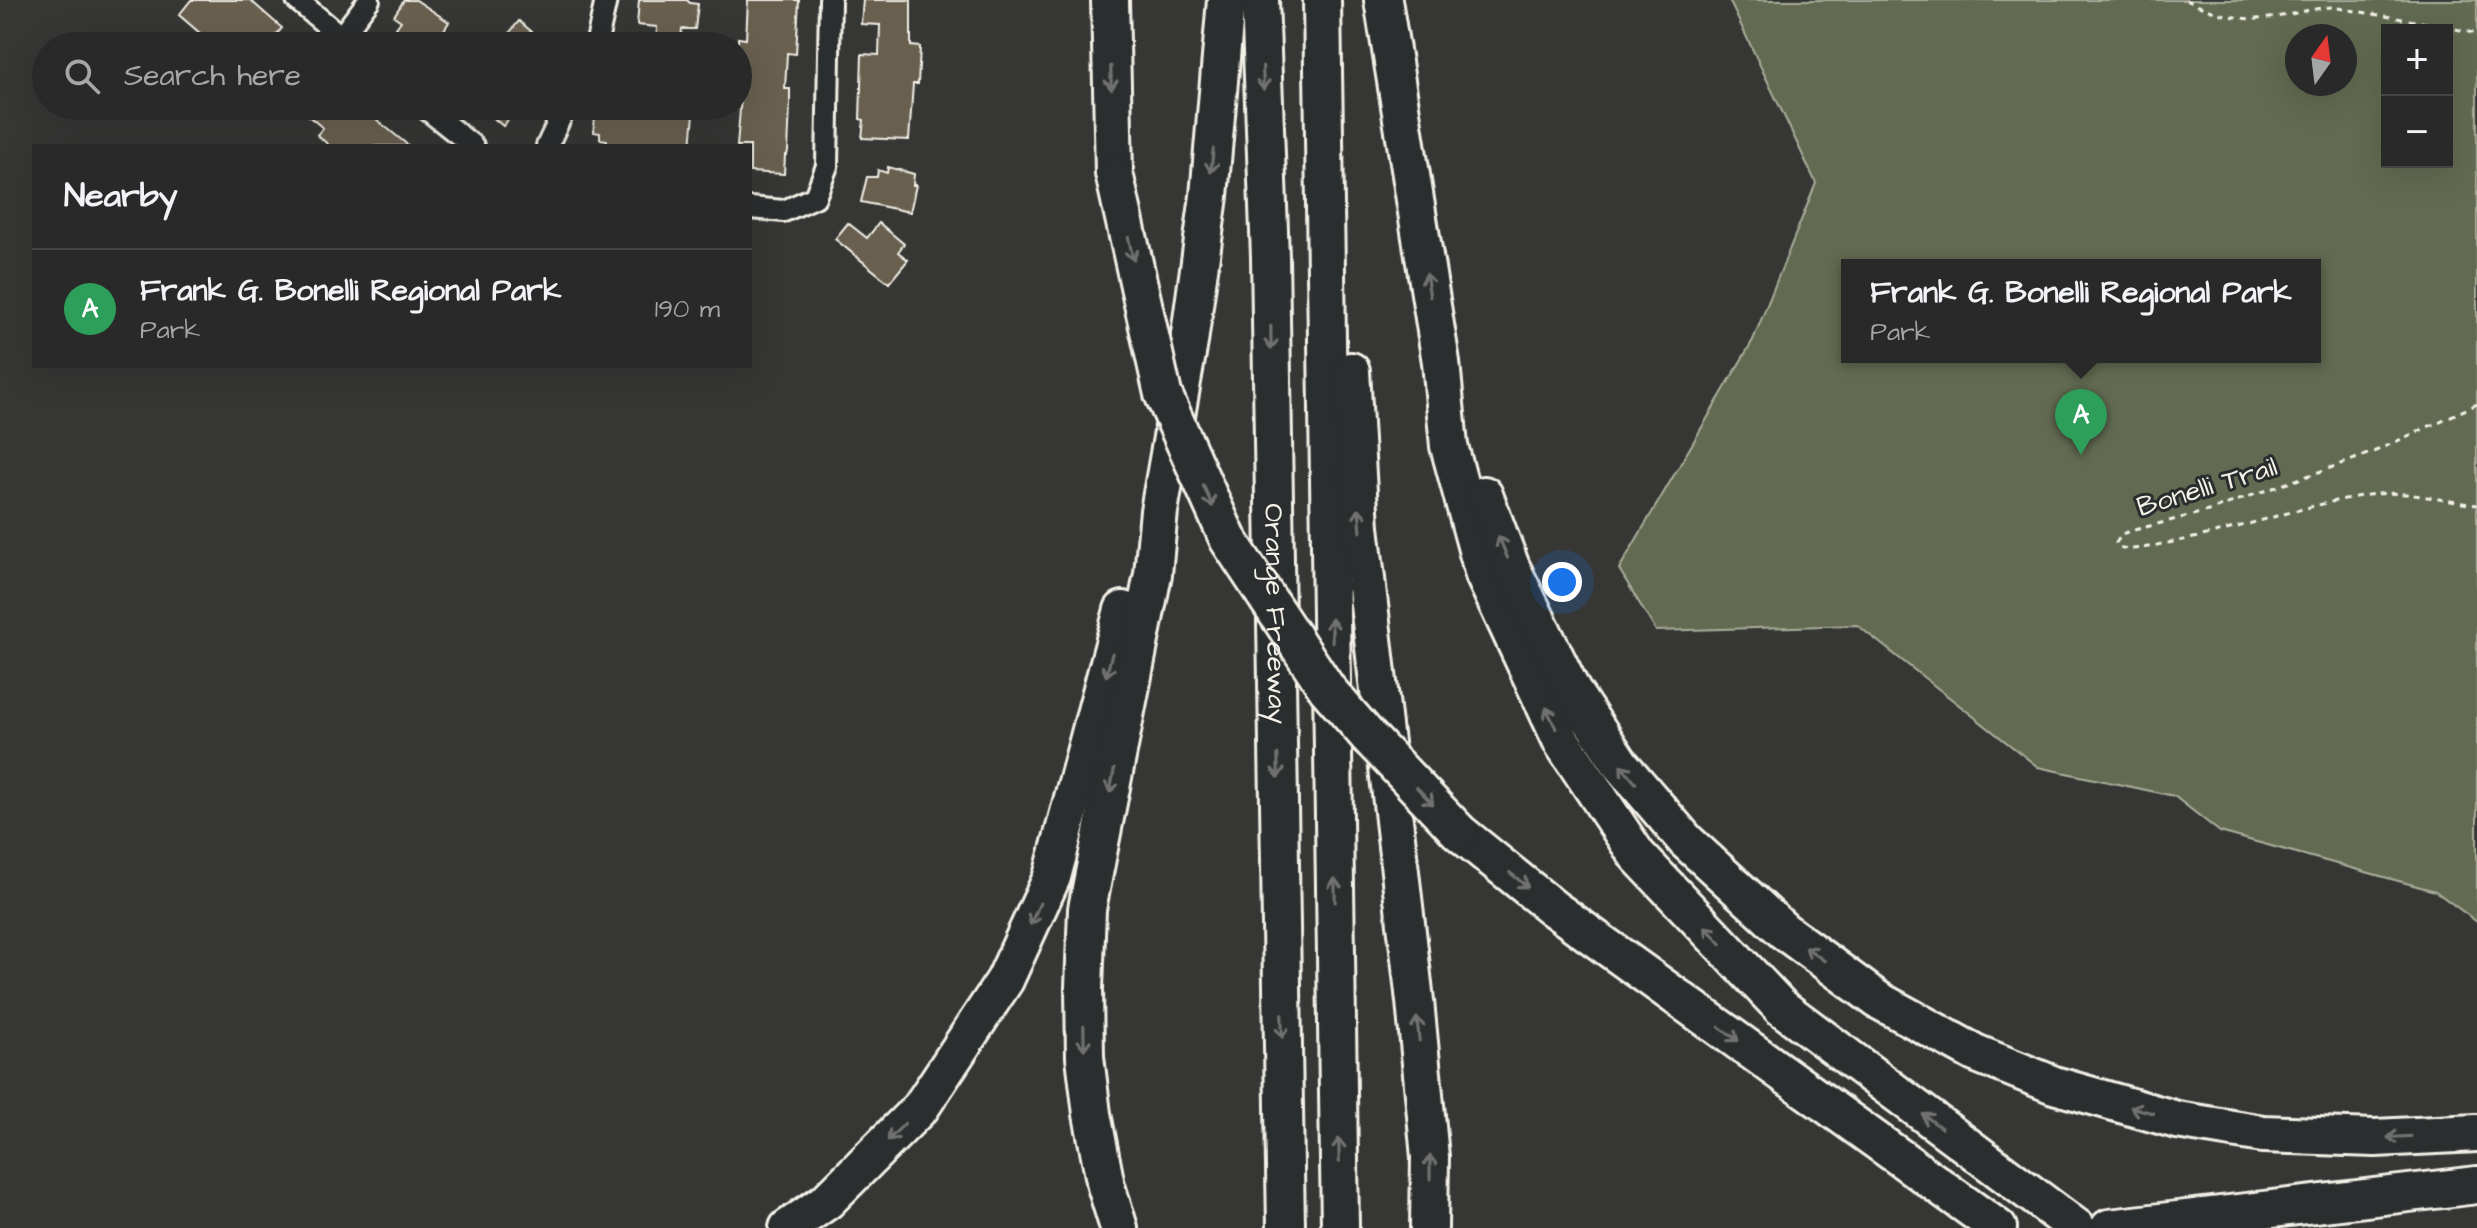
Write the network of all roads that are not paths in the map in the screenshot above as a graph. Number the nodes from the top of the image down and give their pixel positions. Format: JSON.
{"nodes":[{"id":1,"x":297,"y":0,"type":"edge"},
{"id":2,"x":369,"y":0,"type":"edge"},
{"id":3,"x":606,"y":0,"type":"edge"},
{"id":4,"x":830,"y":0,"type":"edge"},
{"id":5,"x":1110,"y":0,"type":"edge"},
{"id":6,"x":1226,"y":0,"type":"edge"},
{"id":7,"x":1260,"y":0,"type":"edge"},
{"id":8,"x":1322,"y":0,"type":"edge"},
{"id":9,"x":1383,"y":0,"type":"edge"},
{"id":10,"x":336,"y":32,"type":"edge"},
{"id":11,"x":352,"y":32,"type":"edge"},
{"id":12,"x":599,"y":32,"type":"edge"},
{"id":13,"x":1324,"y":107,"type":"junction"},
{"id":14,"x":440,"y":120,"type":"edge"},
{"id":15,"x":559,"y":120,"type":"edge"},
{"id":16,"x":470,"y":144,"type":"edge"},
{"id":17,"x":548,"y":144,"type":"edge"},
{"id":18,"x":752,"y":208,"type":"edge"},
{"id":19,"x":1441,"y":362,"type":"junction"},
{"id":20,"x":1159,"y":511,"type":"junction"},
{"id":21,"x":2477,"y":1133,"type":"edge"},
{"id":22,"x":2477,"y":1185,"type":"edge"},
{"id":23,"x":788,"y":1228,"type":"edge"},
{"id":24,"x":1119,"y":1228,"type":"edge"},
{"id":25,"x":1286,"y":1228,"type":"edge"},
{"id":26,"x":1340,"y":1228,"type":"edge"},
{"id":27,"x":1429,"y":1228,"type":"edge"},
{"id":28,"x":1998,"y":1228,"type":"edge"},
{"id":29,"x":2077,"y":1228,"type":"edge"},
{"id":30,"x":2109,"y":1228,"type":"edge"}],
"edges":[{"from":1,"to":10,"type":"street"},
{"from":2,"to":11,"type":"street"},
{"from":3,"to":12,"type":"street"},
{"from":4,"to":18,"type":"street"},
{"from":5,"to":28,"type":"highway","one_way":true,"bridge":true},
{"from":6,"to":20,"type":"highway","one_way":true},
{"from":7,"to":25,"type":"highway","name":"Orange Freeway","one_way":true},
{"from":8,"to":13,"type":"highway","name":"Orange Freeway"},
{"from":19,"to":9,"type":"highway","one_way":true},
{"from":26,"to":13,"type":"highway","name":"Orange Freeway","one_way":true},
{"from":27,"to":13,"type":"highway","one_way":true},
{"from":14,"to":16,"type":"street"},
{"from":15,"to":17,"type":"street"},
{"from":21,"to":19,"type":"highway","one_way":true},
{"from":29,"to":19,"type":"highway","one_way":true},
{"from":20,"to":23,"type":"highway","one_way":true},
{"from":20,"to":24,"type":"highway","one_way":true},
{"from":22,"to":30,"type":"highway"}]}
